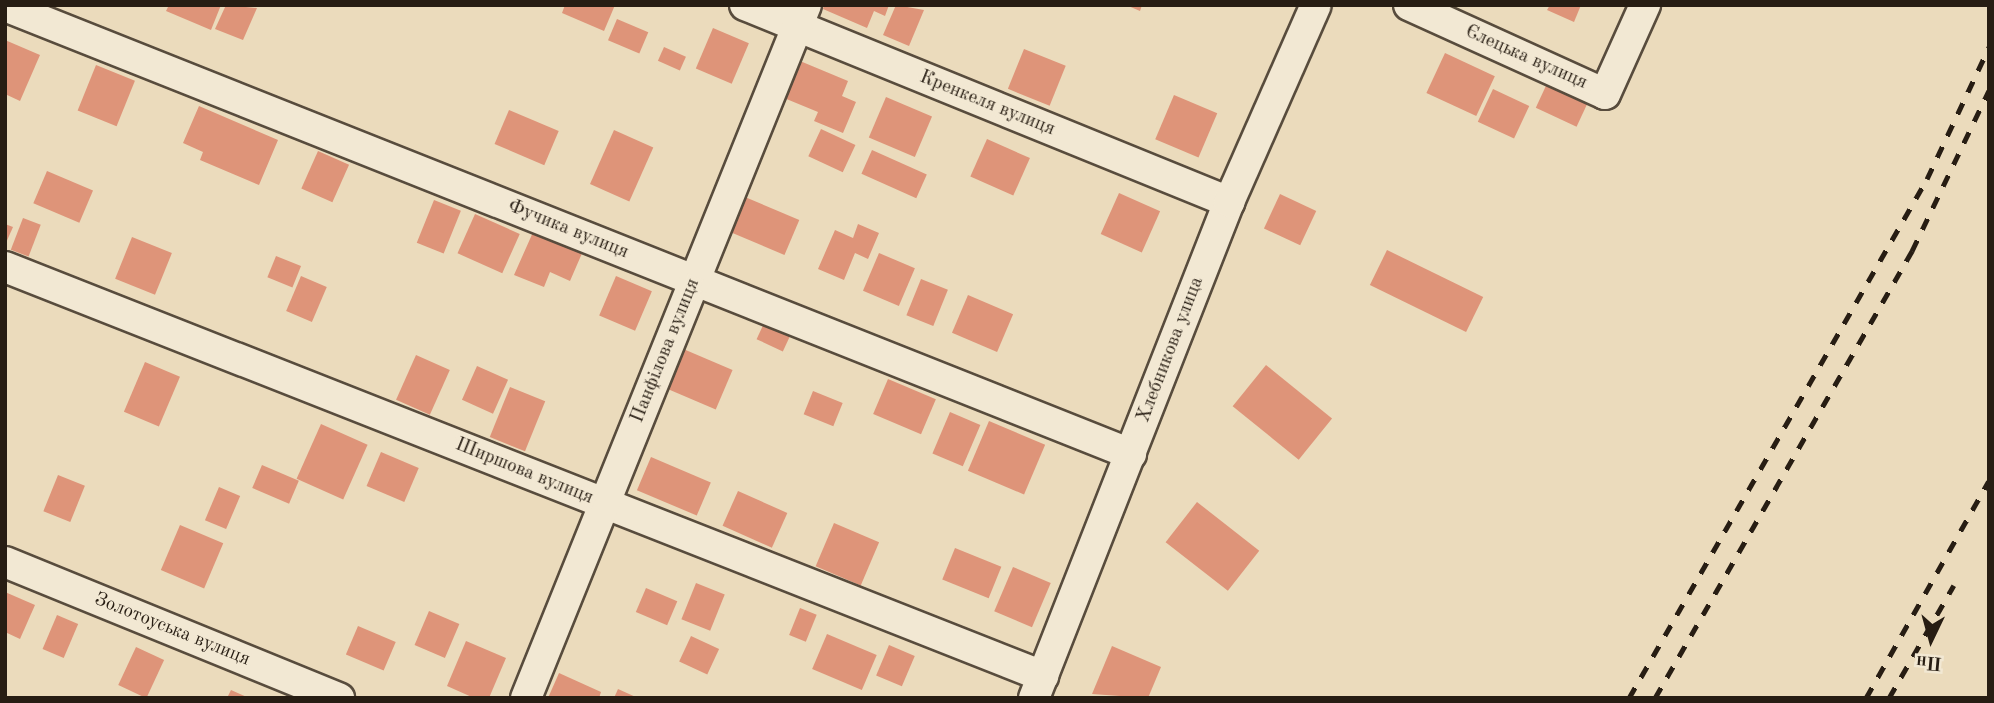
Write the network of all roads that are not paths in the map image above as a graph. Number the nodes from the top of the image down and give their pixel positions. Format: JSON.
{"nodes":[{"id":1,"x":745,"y":5,"type":"edge"},
{"id":2,"x":1316,"y":5,"type":"edge"},
{"id":3,"x":1409,"y":5,"type":"edge"},
{"id":4,"x":1645,"y":5,"type":"edge"},
{"id":5,"x":5,"y":6,"type":"edge"},
{"id":6,"x":801,"y":16,"type":"edge"},
{"id":7,"x":1228,"y":202,"type":"junction"},
{"id":8,"x":5,"y":267,"type":"edge"},
{"id":9,"x":695,"y":280,"type":"junction"},
{"id":10,"x":1131,"y":453,"type":"junction"},
{"id":11,"x":604,"y":504,"type":"junction"},
{"id":12,"x":5,"y":562,"type":"edge"},
{"id":13,"x":1038,"y":687,"type":"edge"},
{"id":14,"x":339,"y":698,"type":"edge"},
{"id":15,"x":526,"y":698,"type":"edge"}],
"edges":[{"from":1,"to":6,"type":"street","name":"Кренкеля вулиця"},
{"from":2,"to":7,"type":"street","name":"Хлебникова улица"},
{"from":3,"to":4,"type":"street","name":"Єлецька вулиця"},
{"from":5,"to":9,"type":"street","name":"Фучика вулиця"},
{"from":6,"to":7,"type":"street","name":"Кренкеля вулиця"},
{"from":6,"to":9,"type":"street","name":"Панфілова вулиця"},
{"from":7,"to":10,"type":"street","name":"Хлебникова улица"},
{"from":8,"to":11,"type":"street","name":"Ширшова вулиця"},
{"from":9,"to":10,"type":"street","name":"Фучика вулиця"},
{"from":9,"to":11,"type":"street","name":"Панфілова вулиця"},
{"from":10,"to":13,"type":"street","name":"Хлебникова улица"},
{"from":11,"to":13,"type":"street","name":"Ширшова вулиця"},
{"from":11,"to":15,"type":"street","name":"Панфілова вулиця"},
{"from":12,"to":14,"type":"street","name":"Золотоуська вулиця"}]}
